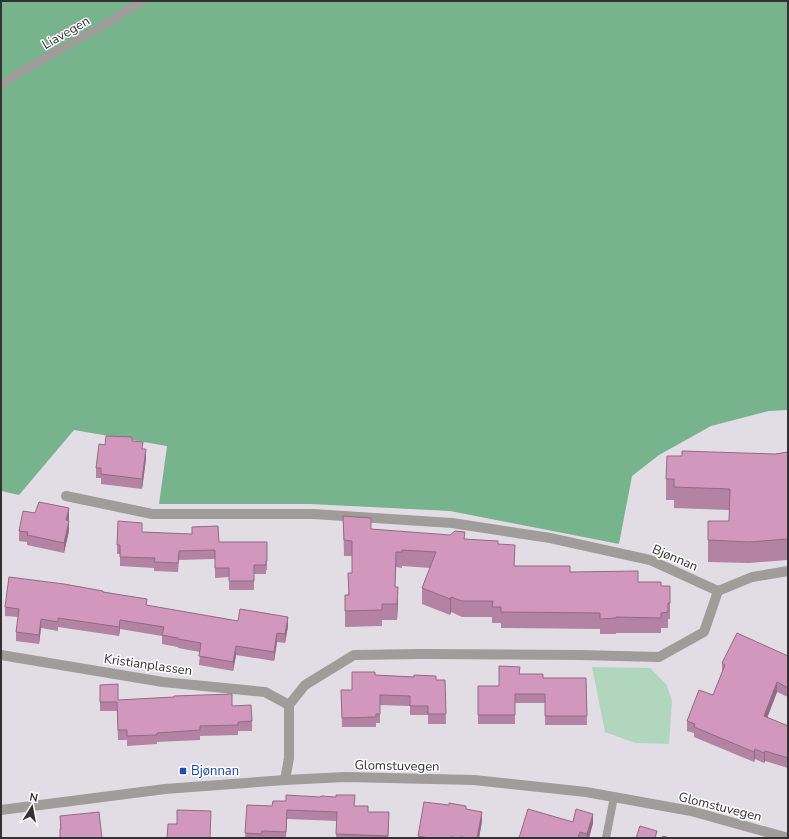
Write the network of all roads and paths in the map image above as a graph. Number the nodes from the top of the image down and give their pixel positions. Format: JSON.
{"nodes":[{"id":1,"x":142,"y":1,"type":"edge"},
{"id":2,"x":1,"y":85,"type":"edge"},
{"id":3,"x":66,"y":496,"type":"dead end"},
{"id":4,"x":788,"y":571,"type":"edge"},
{"id":5,"x":718,"y":591,"type":"junction"},
{"id":6,"x":1,"y":655,"type":"edge"},
{"id":7,"x":289,"y":705,"type":"junction"},
{"id":8,"x":285,"y":780,"type":"junction"},
{"id":9,"x":614,"y":797,"type":"junction"},
{"id":10,"x":1,"y":810,"type":"edge"},
{"id":11,"x":606,"y":838,"type":"edge"},
{"id":12,"x":788,"y":838,"type":"edge"}],
"edges":[{"from":1,"to":2,"type":"lane","name":"Liavegen"},
{"from":3,"to":5,"type":"street","name":"Bjønnan"},
{"from":4,"to":5,"type":"street"},
{"from":5,"to":7,"type":"street"},
{"from":6,"to":7,"type":"street","name":"Kristianplassen"},
{"from":7,"to":8,"type":"street"},
{"from":8,"to":9,"type":"street","name":"Glomstuvegen"},
{"from":8,"to":10,"type":"street","name":"Glomstuvegen"},
{"from":9,"to":11,"type":"lane"},
{"from":9,"to":12,"type":"street","name":"Glomstuvegen"}]}
